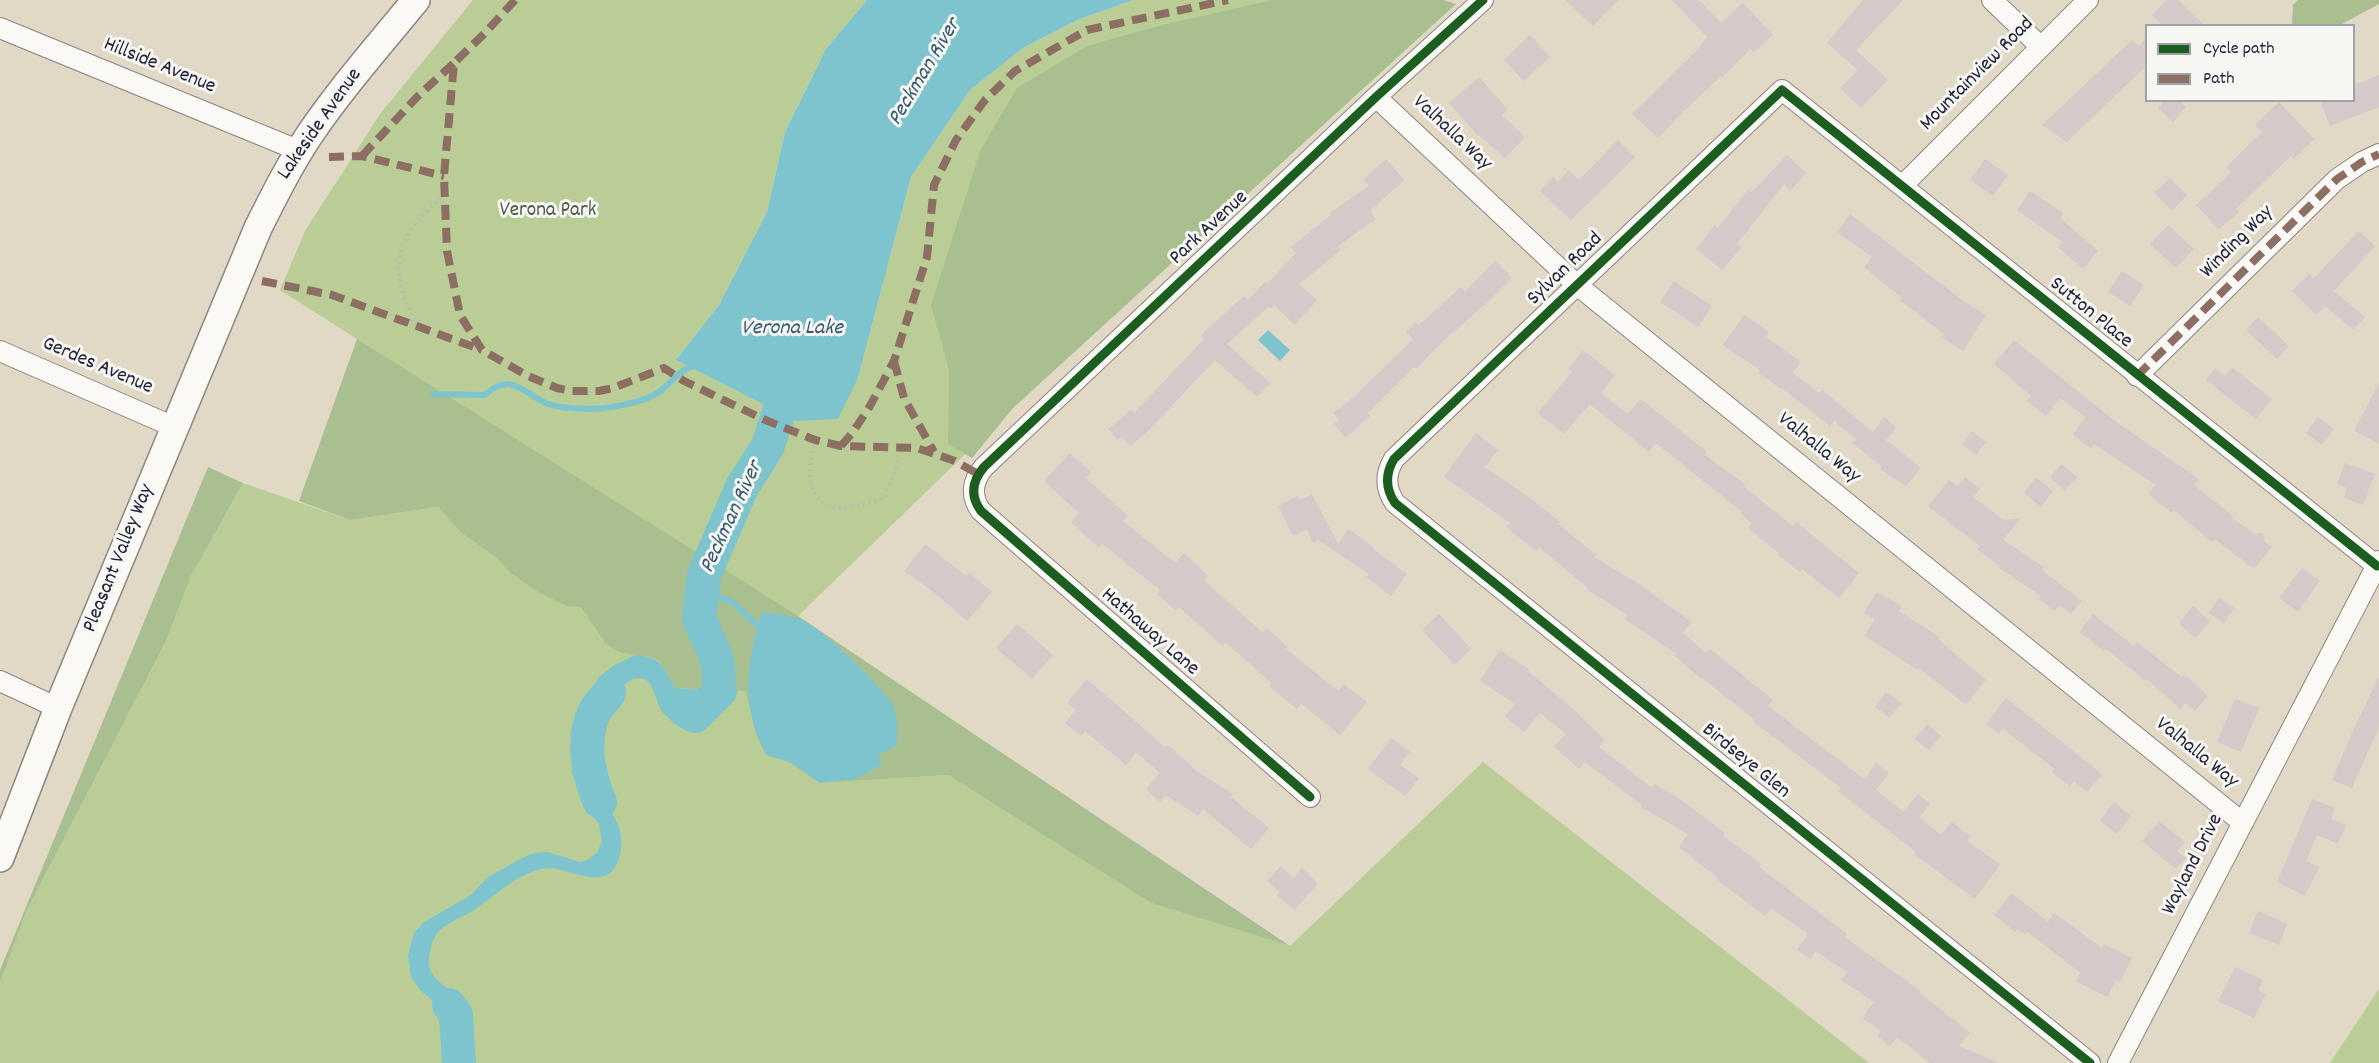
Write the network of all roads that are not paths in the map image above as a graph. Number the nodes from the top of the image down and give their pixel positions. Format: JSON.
{"nodes":[{"id":1,"x":416,"y":0,"type":"edge"},
{"id":2,"x":1482,"y":0,"type":"edge"},
{"id":3,"x":1992,"y":0,"type":"edge"},
{"id":4,"x":2088,"y":0,"type":"edge"},
{"id":5,"x":0,"y":28,"type":"edge"},
{"id":6,"x":2040,"y":46,"type":"junction"},
{"id":7,"x":1782,"y":90,"type":"joint"},
{"id":8,"x":1376,"y":97,"type":"junction"},
{"id":9,"x":300,"y":151,"type":"junction"},
{"id":10,"x":2379,"y":154,"type":"edge"},
{"id":11,"x":1902,"y":185,"type":"junction"},
{"id":12,"x":243,"y":261,"type":"joint"},
{"id":13,"x":1577,"y":285,"type":"junction"},
{"id":14,"x":0,"y":351,"type":"edge"},
{"id":15,"x":2137,"y":376,"type":"junction"},
{"id":16,"x":174,"y":427,"type":"junction"},
{"id":17,"x":1387,"y":483,"type":"joint"},
{"id":18,"x":974,"y":491,"type":"joint"},
{"id":19,"x":2378,"y":564,"type":"edge"},
{"id":20,"x":0,"y":681,"type":"edge"},
{"id":21,"x":58,"y":708,"type":"junction"},
{"id":22,"x":1310,"y":797,"type":"dead end"},
{"id":23,"x":2243,"y":823,"type":"junction"},
{"id":24,"x":0,"y":858,"type":"edge"},
{"id":25,"x":2090,"y":1063,"type":"edge"},
{"id":26,"x":2118,"y":1063,"type":"edge"}],
"edges":[{"from":1,"to":9,"type":"main road","name":"Lakeside Avenue"},
{"from":2,"to":8,"type":"street","name":"Park Avenue"},
{"from":3,"to":6,"type":"street"},
{"from":4,"to":6,"type":"street","name":"Mountainview Road"},
{"from":5,"to":9,"type":"street","name":"Hillside Avenue"},
{"from":6,"to":11,"type":"street","name":"Mountainview Road"},
{"from":7,"to":11,"type":"street","name":"Sutton Place"},
{"from":7,"to":13,"type":"street","name":"Sylvan Road"},
{"from":8,"to":13,"type":"street","name":"Valhalla Way"},
{"from":8,"to":18,"type":"street","name":"Park Avenue"},
{"from":9,"to":12,"type":"main road","name":"Lakeside Avenue"},
{"from":10,"to":15,"type":"street","name":"Winding Way"},
{"from":11,"to":15,"type":"street","name":"Sutton Place"},
{"from":12,"to":16,"type":"main road","name":"Pleasant Valley Way"},
{"from":13,"to":17,"type":"street","name":"Sylvan Road"},
{"from":13,"to":23,"type":"street","name":"Valhalla Way"},
{"from":14,"to":16,"type":"street","name":"Gerdes Avenue"},
{"from":15,"to":19,"type":"street","name":"Sutton Place"},
{"from":16,"to":21,"type":"main road","name":"Pleasant Valley Way"},
{"from":17,"to":25,"type":"street","name":"Birdseye Glen"},
{"from":18,"to":22,"type":"street","name":"Hathaway Lane"},
{"from":19,"to":23,"type":"street","name":"Wayland Drive"},
{"from":20,"to":21,"type":"street"},
{"from":21,"to":24,"type":"main road","name":"Pleasant Valley Way"},
{"from":23,"to":26,"type":"street","name":"Wayland Drive"}]}
